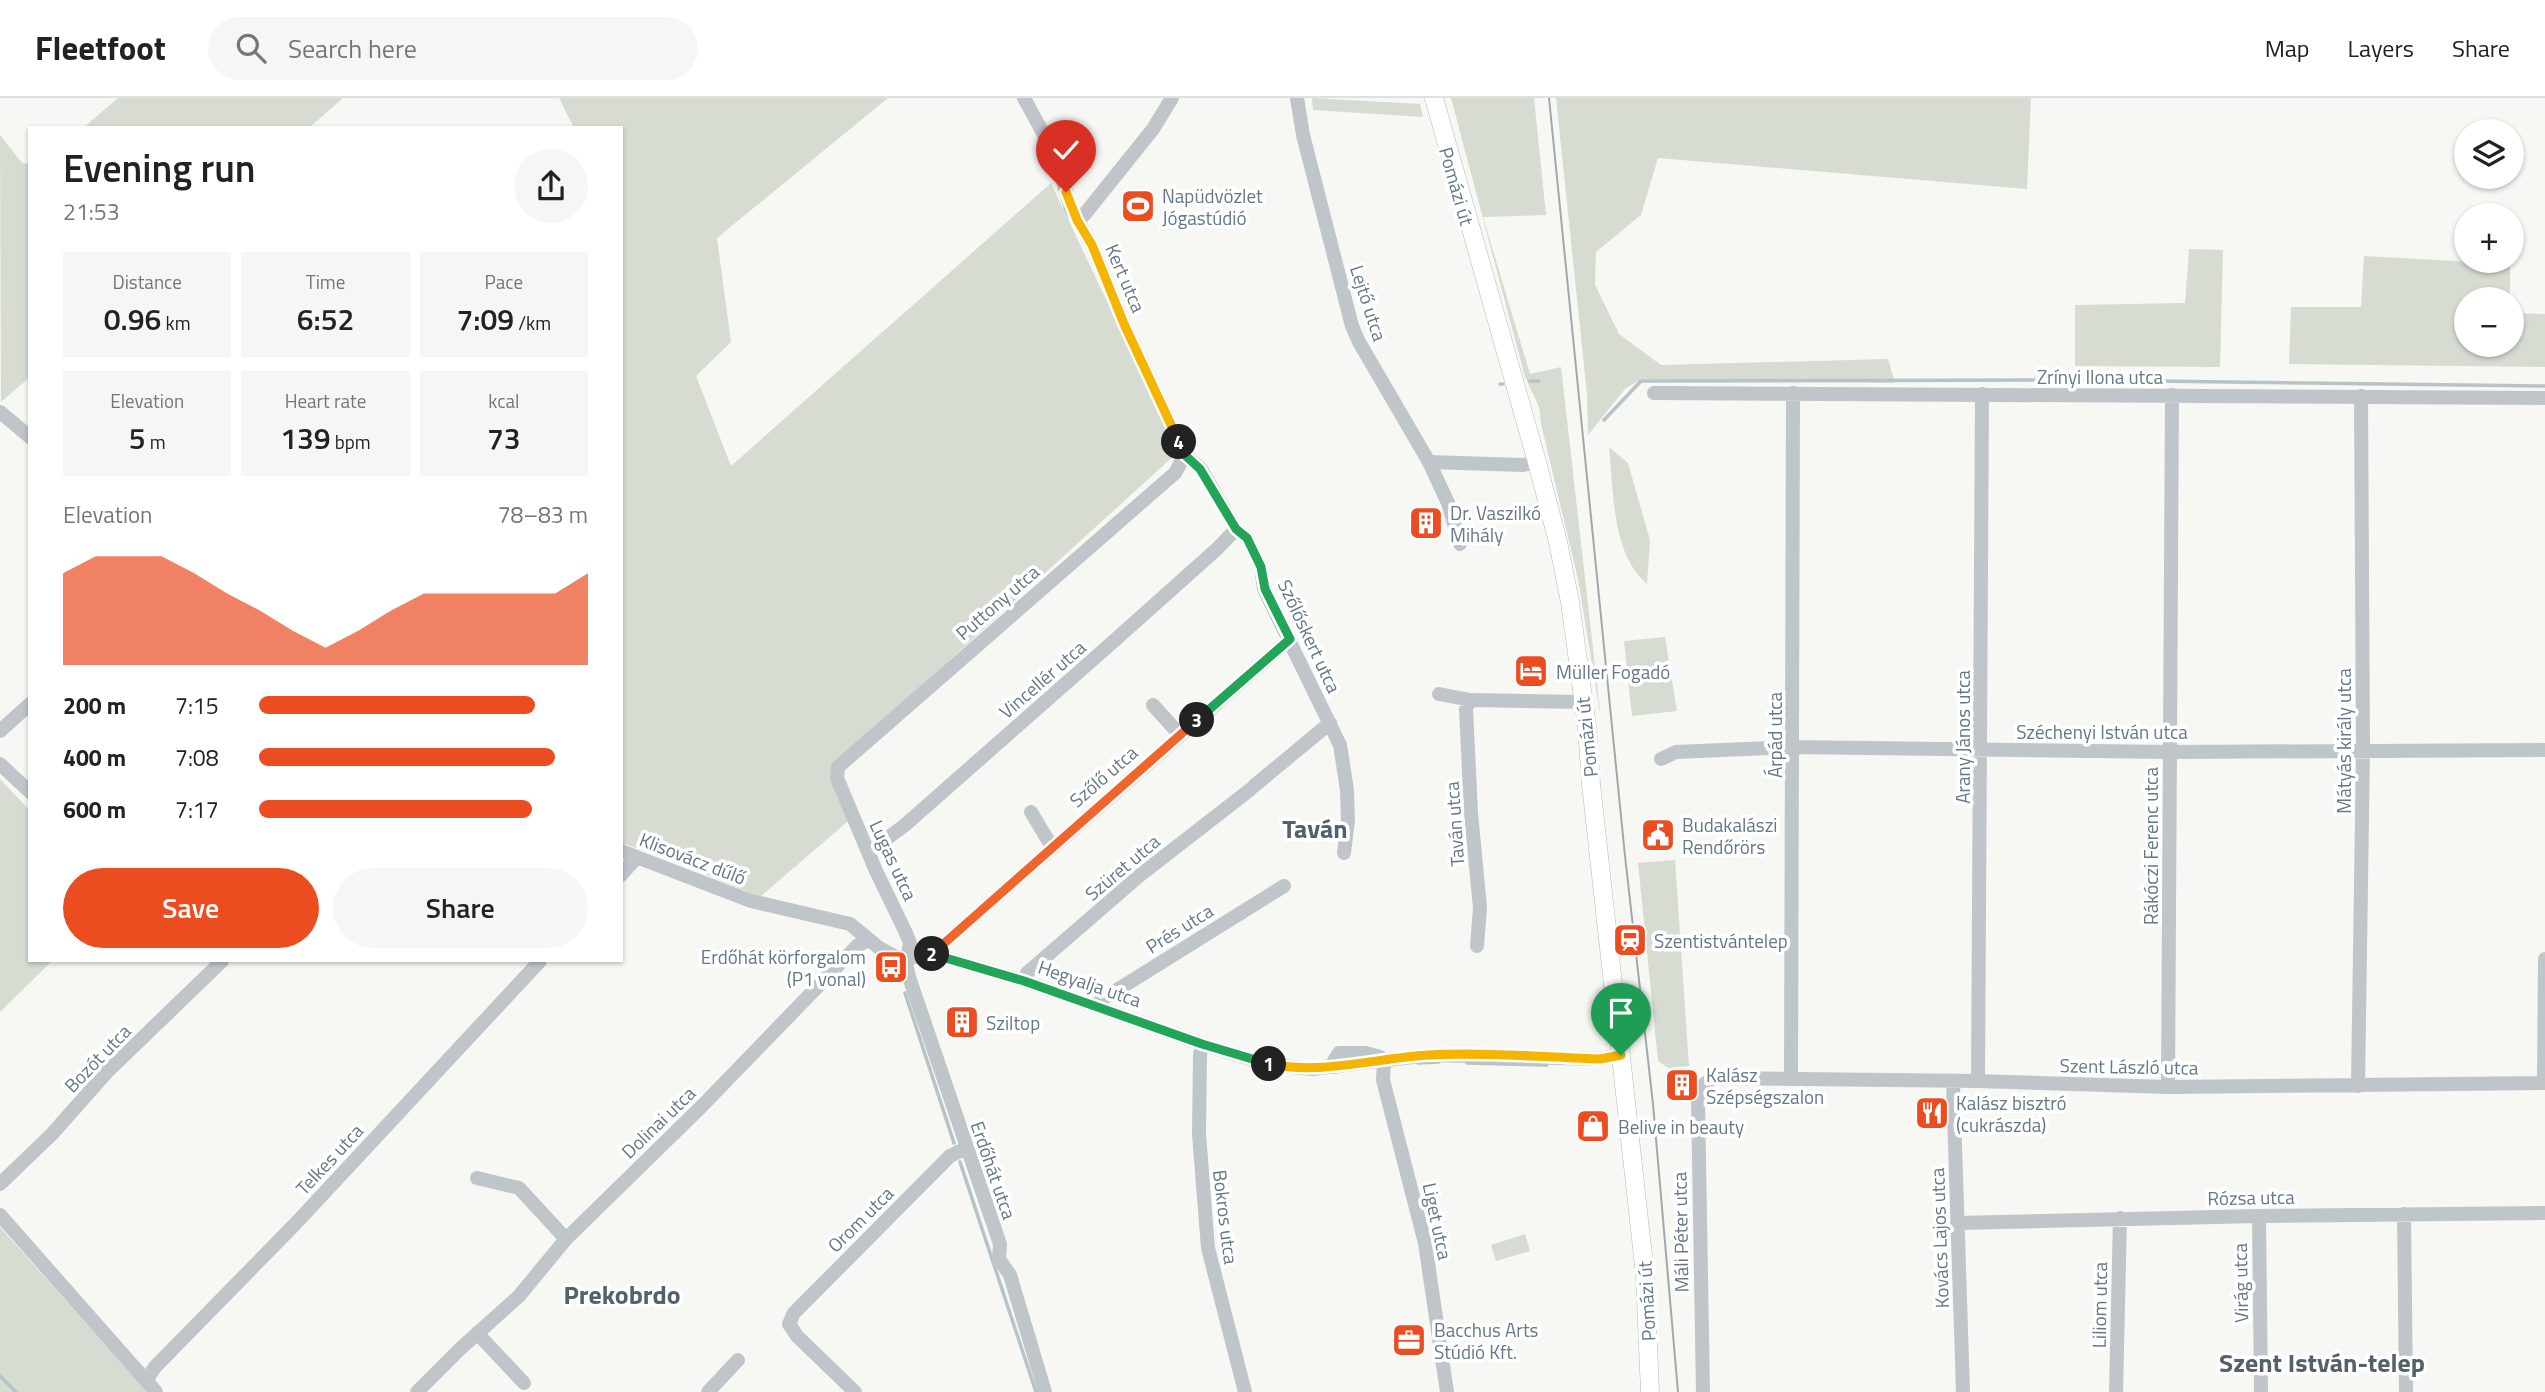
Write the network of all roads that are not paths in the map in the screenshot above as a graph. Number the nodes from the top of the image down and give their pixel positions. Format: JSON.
{"nodes":[{"id":1,"x":1024,"y":98,"type":"edge"},
{"id":2,"x":1172,"y":98,"type":"edge"},
{"id":3,"x":1297,"y":98,"type":"edge"},
{"id":4,"x":1434,"y":98,"type":"edge"},
{"id":5,"x":1077,"y":220,"type":"junction"},
{"id":6,"x":1654,"y":393,"type":"dead end"},
{"id":7,"x":1793,"y":393,"type":"junction"},
{"id":8,"x":1982,"y":394,"type":"junction"},
{"id":9,"x":2172,"y":395,"type":"junction"},
{"id":10,"x":2361,"y":396,"type":"junction"},
{"id":11,"x":2545,"y":398,"type":"edge"},
{"id":12,"x":0,"y":412,"type":"edge"},
{"id":13,"x":28,"y":435,"type":"edge"},
{"id":14,"x":1185,"y":455,"type":"junction"},
{"id":15,"x":1429,"y":462,"type":"junction"},
{"id":16,"x":1537,"y":462,"type":"junction"},
{"id":17,"x":1236,"y":529,"type":"junction"},
{"id":18,"x":1460,"y":544,"type":"dead end"},
{"id":19,"x":1290,"y":639,"type":"junction"},
{"id":20,"x":1439,"y":694,"type":"dead end"},
{"id":21,"x":1470,"y":700,"type":"junction"},
{"id":22,"x":1583,"y":702,"type":"junction"},
{"id":23,"x":1153,"y":705,"type":"dead end"},
{"id":24,"x":28,"y":706,"type":"edge"},
{"id":25,"x":1330,"y":723,"type":"junction"},
{"id":26,"x":0,"y":731,"type":"edge"},
{"id":27,"x":1180,"y":735,"type":"junction"},
{"id":28,"x":1793,"y":747,"type":"junction"},
{"id":29,"x":1982,"y":750,"type":"junction"},
{"id":30,"x":2363,"y":750,"type":"junction"},
{"id":31,"x":2545,"y":750,"type":"edge"},
{"id":32,"x":2170,"y":752,"type":"junction"},
{"id":33,"x":1661,"y":759,"type":"dead end"},
{"id":34,"x":0,"y":764,"type":"edge"},
{"id":35,"x":837,"y":778,"type":"joint"},
{"id":36,"x":28,"y":790,"type":"edge"},
{"id":37,"x":1031,"y":812,"type":"dead end"},
{"id":38,"x":1052,"y":847,"type":"junction"},
{"id":39,"x":623,"y":852,"type":"edge"},
{"id":40,"x":869,"y":852,"type":"junction"},
{"id":41,"x":1344,"y":853,"type":"dead end"},
{"id":42,"x":637,"y":857,"type":"junction"},
{"id":43,"x":623,"y":873,"type":"edge"},
{"id":44,"x":1284,"y":886,"type":"dead end"},
{"id":45,"x":868,"y":940,"type":"junction"},
{"id":46,"x":1477,"y":946,"type":"dead end"},
{"id":47,"x":932,"y":954,"type":"junction"},
{"id":48,"x":906,"y":959,"type":"junction"},
{"id":49,"x":2545,"y":959,"type":"edge"},
{"id":50,"x":221,"y":962,"type":"edge"},
{"id":51,"x":539,"y":962,"type":"edge"},
{"id":52,"x":1024,"y":981,"type":"junction"},
{"id":53,"x":1097,"y":1006,"type":"junction"},
{"id":54,"x":1202,"y":1044,"type":"junction"},
{"id":55,"x":1621,"y":1055,"type":"junction"},
{"id":56,"x":1384,"y":1060,"type":"junction"},
{"id":57,"x":1791,"y":1077,"type":"junction"},
{"id":58,"x":1713,"y":1078,"type":"joint"},
{"id":59,"x":1978,"y":1081,"type":"junction"},
{"id":60,"x":1953,"y":1082,"type":"junction"},
{"id":61,"x":2544,"y":1083,"type":"edge"},
{"id":62,"x":2358,"y":1086,"type":"junction"},
{"id":63,"x":2168,"y":1087,"type":"junction"},
{"id":64,"x":966,"y":1148,"type":"junction"},
{"id":65,"x":477,"y":1178,"type":"dead end"},
{"id":66,"x":0,"y":1184,"type":"edge"},
{"id":67,"x":2545,"y":1213,"type":"edge"},
{"id":68,"x":2404,"y":1214,"type":"junction"},
{"id":69,"x":0,"y":1215,"type":"edge"},
{"id":70,"x":2259,"y":1216,"type":"junction"},
{"id":71,"x":2120,"y":1218,"type":"junction"},
{"id":72,"x":1957,"y":1223,"type":"junction"},
{"id":73,"x":566,"y":1239,"type":"junction"},
{"id":74,"x":477,"y":1333,"type":"junction"},
{"id":75,"x":738,"y":1360,"type":"dead end"},
{"id":76,"x":524,"y":1383,"type":"dead end"},
{"id":77,"x":152,"y":1388,"type":"edge"},
{"id":78,"x":417,"y":1392,"type":"edge"},
{"id":79,"x":708,"y":1392,"type":"edge"},
{"id":80,"x":855,"y":1392,"type":"edge"},
{"id":81,"x":1045,"y":1392,"type":"edge"},
{"id":82,"x":1245,"y":1392,"type":"edge"},
{"id":83,"x":1447,"y":1392,"type":"edge"},
{"id":84,"x":1650,"y":1392,"type":"edge"},
{"id":85,"x":1703,"y":1392,"type":"edge"},
{"id":86,"x":1963,"y":1392,"type":"edge"},
{"id":87,"x":2116,"y":1392,"type":"edge"},
{"id":88,"x":2261,"y":1392,"type":"edge"},
{"id":89,"x":2406,"y":1392,"type":"edge"}],
"edges":[{"from":1,"to":5,"type":"street","name":"Kert utca"},
{"from":2,"to":5,"type":"street"},
{"from":3,"to":15,"type":"street","name":"Lejtő utca"},
{"from":4,"to":16,"type":"main road","name":"Pomázi út"},
{"from":5,"to":14,"type":"street","name":"Kert utca"},
{"from":6,"to":7,"type":"street","name":"Zrínyi Ilona utca"},
{"from":7,"to":8,"type":"street","name":"Zrínyi Ilona utca"},
{"from":7,"to":28,"type":"street","name":"Árpád utca"},
{"from":8,"to":9,"type":"street","name":"Zrínyi Ilona utca"},
{"from":8,"to":29,"type":"street","name":"Arany János utca"},
{"from":9,"to":10,"type":"street","name":"Zrínyi Ilona utca"},
{"from":9,"to":32,"type":"street","name":"Rákóczi Ferenc utca"},
{"from":10,"to":11,"type":"street","name":"Zrínyi Ilona utca"},
{"from":10,"to":30,"type":"street","name":"Mátyás király utca"},
{"from":12,"to":13,"type":"street"},
{"from":14,"to":17,"type":"street","name":"Szőlőskert utca"},
{"from":14,"to":35,"type":"street","name":"Puttony utca"},
{"from":15,"to":16,"type":"street"},
{"from":15,"to":18,"type":"street","name":"Lejtő utca"},
{"from":16,"to":22,"type":"main road","name":"Pomázi út"},
{"from":17,"to":19,"type":"street","name":"Szőlőskert utca"},
{"from":17,"to":40,"type":"street","name":"Vincellér utca"},
{"from":19,"to":25,"type":"street","name":"Szőlőskert utca"},
{"from":19,"to":27,"type":"street","name":"Szőlő utca"},
{"from":20,"to":21,"type":"street"},
{"from":21,"to":22,"type":"street"},
{"from":21,"to":46,"type":"street","name":"Taván utca"},
{"from":22,"to":55,"type":"main road","name":"Pomázi út"},
{"from":23,"to":27,"type":"street"},
{"from":24,"to":26,"type":"street"},
{"from":25,"to":41,"type":"street","name":"Szőlőskert utca"},
{"from":25,"to":52,"type":"street","name":"Szüret utca"},
{"from":27,"to":38,"type":"street","name":"Szőlő utca"},
{"from":28,"to":29,"type":"street","name":"Széchenyi István utca"},
{"from":28,"to":33,"type":"street","name":"Széchenyi István utca"},
{"from":28,"to":57,"type":"street","name":"Árpád utca"},
{"from":29,"to":32,"type":"street","name":"Széchenyi István utca"},
{"from":29,"to":59,"type":"street","name":"Arany János utca"},
{"from":30,"to":31,"type":"street","name":"Széchenyi István utca"},
{"from":30,"to":32,"type":"street","name":"Széchenyi István utca"},
{"from":30,"to":62,"type":"street","name":"Mátyás király utca"},
{"from":32,"to":63,"type":"street","name":"Rákóczi Ferenc utca"},
{"from":34,"to":36,"type":"street"},
{"from":35,"to":40,"type":"street","name":"Lugas utca"},
{"from":37,"to":38,"type":"street"},
{"from":38,"to":47,"type":"street","name":"Szőlő utca"},
{"from":39,"to":42,"type":"street","name":"Klisovácz dűlő"},
{"from":40,"to":48,"type":"street","name":"Lugas utca"},
{"from":42,"to":43,"type":"street"},
{"from":42,"to":45,"type":"street","name":"Klisovácz dűlő"},
{"from":44,"to":53,"type":"street","name":"Prés utca"},
{"from":45,"to":48,"type":"street"},
{"from":45,"to":73,"type":"street","name":"Dolinai utca"},
{"from":47,"to":48,"type":"street","name":"Hegyalja utca"},
{"from":47,"to":52,"type":"street","name":"Hegyalja utca"},
{"from":48,"to":64,"type":"street","name":"Erdőhát utca"},
{"from":49,"to":61,"type":"street"},
{"from":50,"to":66,"type":"street","name":"Bozót utca"},
{"from":51,"to":77,"type":"street","name":"Telkes utca"},
{"from":52,"to":53,"type":"street","name":"Hegyalja utca"},
{"from":53,"to":54,"type":"street","name":"Hegyalja utca"},
{"from":54,"to":56,"type":"street","name":"Hegyalja utca"},
{"from":54,"to":82,"type":"street","name":"Bokros utca"},
{"from":55,"to":56,"type":"street","name":"Hegyalja utca"},
{"from":55,"to":84,"type":"main road","name":"Pomázi út"},
{"from":56,"to":83,"type":"street","name":"Liget utca"},
{"from":57,"to":58,"type":"street","name":"Szent László utca"},
{"from":57,"to":60,"type":"street","name":"Szent László utca"},
{"from":58,"to":85,"type":"street","name":"Máli Péter utca"},
{"from":59,"to":60,"type":"street","name":"Szent László utca"},
{"from":59,"to":63,"type":"street","name":"Szent László utca"},
{"from":60,"to":72,"type":"street","name":"Kovács Lajos utca"},
{"from":61,"to":62,"type":"street","name":"Szent László utca"},
{"from":62,"to":63,"type":"street","name":"Szent László utca"},
{"from":64,"to":80,"type":"street","name":"Orom utca"},
{"from":64,"to":81,"type":"street","name":"Erdőhát utca"},
{"from":65,"to":73,"type":"street"},
{"from":67,"to":68,"type":"street","name":"Rózsa utca"},
{"from":68,"to":70,"type":"street","name":"Rózsa utca"},
{"from":68,"to":89,"type":"street"},
{"from":69,"to":77,"type":"street"},
{"from":70,"to":71,"type":"street","name":"Rózsa utca"},
{"from":70,"to":88,"type":"street","name":"Virág utca"},
{"from":71,"to":72,"type":"street","name":"Rózsa utca"},
{"from":71,"to":87,"type":"street","name":"Liliom utca"},
{"from":72,"to":86,"type":"street","name":"Kovács Lajos utca"},
{"from":73,"to":74,"type":"street","name":"Dolinai utca"},
{"from":74,"to":76,"type":"street"},
{"from":74,"to":78,"type":"street","name":"Dolinai utca"},
{"from":75,"to":79,"type":"street"}]}
